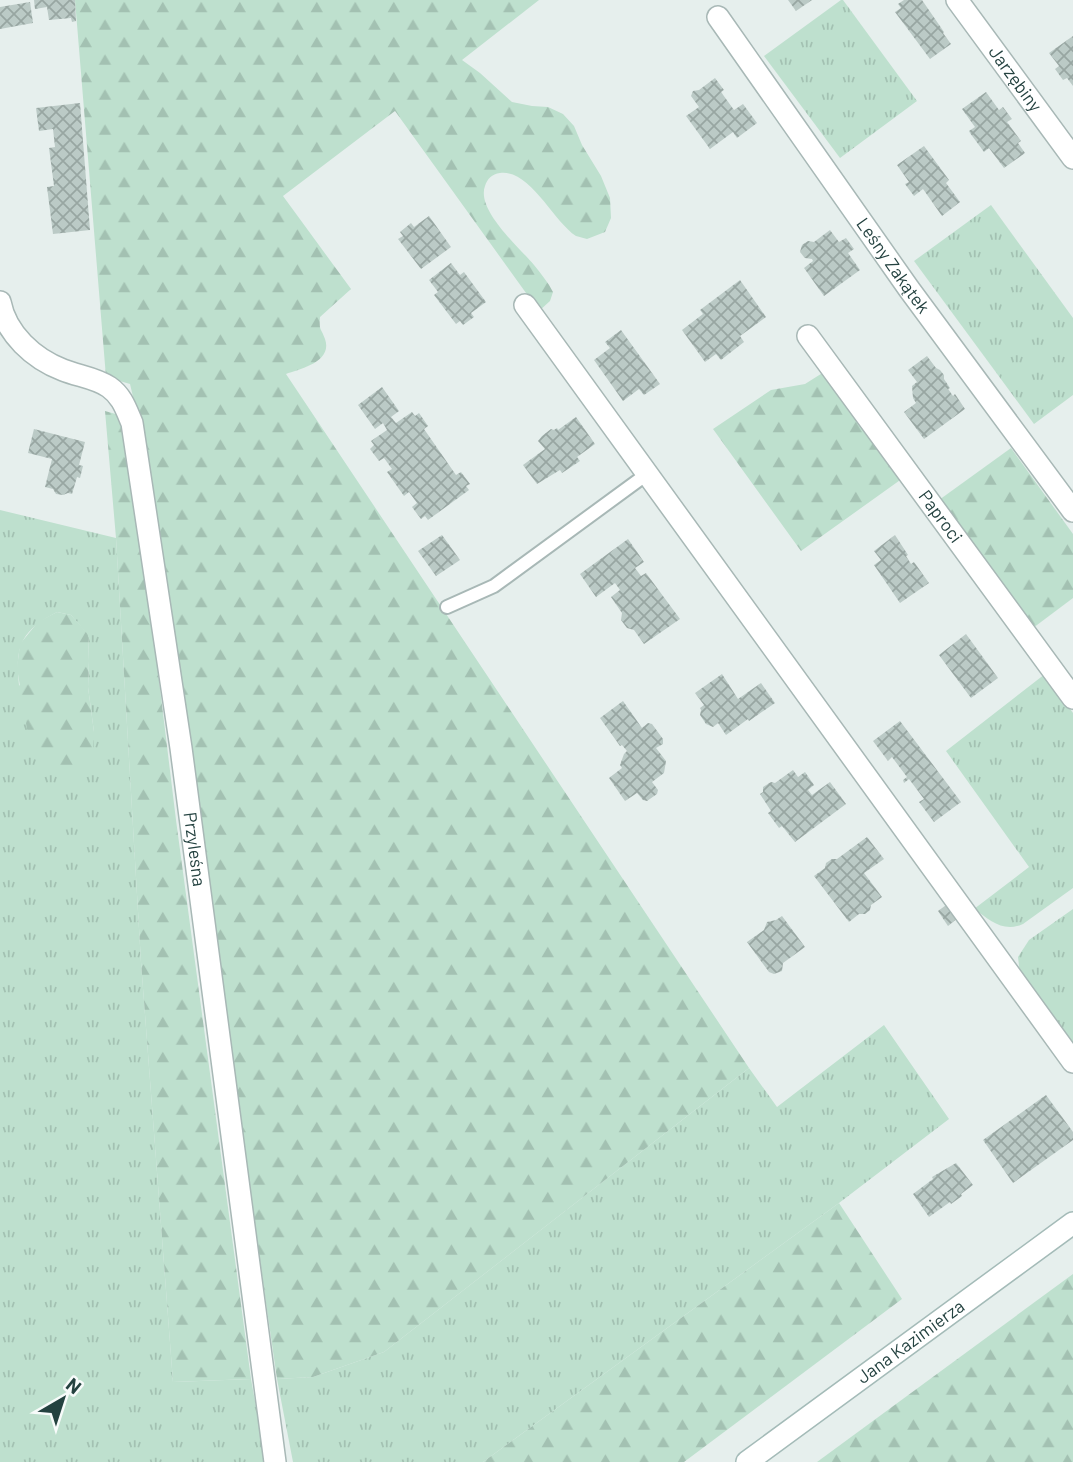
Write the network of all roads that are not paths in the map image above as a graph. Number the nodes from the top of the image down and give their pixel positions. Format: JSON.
{"nodes":[{"id":1,"x":957,"y":0,"type":"edge"},
{"id":2,"x":718,"y":16,"type":"dead end"},
{"id":3,"x":1073,"y":157,"type":"edge"},
{"id":4,"x":0,"y":302,"type":"edge"},
{"id":5,"x":526,"y":305,"type":"dead end"},
{"id":6,"x":7,"y":336,"type":"edge"},
{"id":7,"x":808,"y":336,"type":"dead end"},
{"id":8,"x":647,"y":474,"type":"junction"},
{"id":9,"x":1073,"y":511,"type":"edge"},
{"id":10,"x":447,"y":607,"type":"dead end"},
{"id":11,"x":1073,"y":698,"type":"edge"},
{"id":12,"x":1073,"y":1062,"type":"edge"},
{"id":13,"x":1073,"y":1223,"type":"edge"},
{"id":14,"x":275,"y":1462,"type":"edge"},
{"id":15,"x":747,"y":1462,"type":"edge"}],
"edges":[{"from":1,"to":3,"type":"street","name":"Jarzębiny"},
{"from":2,"to":9,"type":"street","name":"Leśny Zakątek"},
{"from":4,"to":6,"type":"street","name":"Przyleśna"},
{"from":5,"to":8,"type":"street"},
{"from":6,"to":14,"type":"street","name":"Przyleśna"},
{"from":7,"to":11,"type":"street","name":"Paproci"},
{"from":8,"to":10,"type":"lane"},
{"from":8,"to":12,"type":"street"},
{"from":13,"to":15,"type":"street","name":"Jana Kazimierza"}]}
